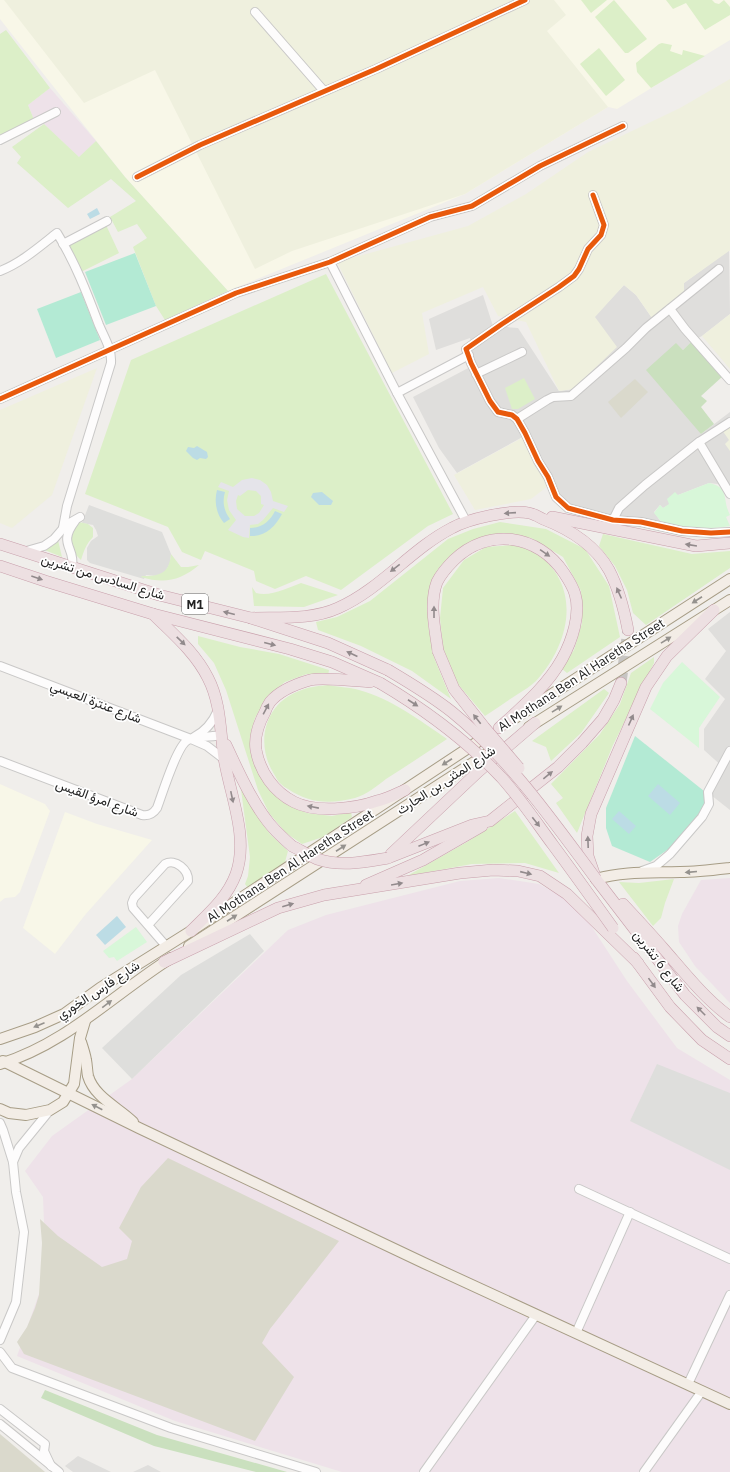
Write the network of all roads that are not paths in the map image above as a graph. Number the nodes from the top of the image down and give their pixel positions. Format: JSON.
{"nodes":[{"id":1,"x":525,"y":0,"type":"edge"},
{"id":2,"x":255,"y":12,"type":"dead end"},
{"id":3,"x":324,"y":91,"type":"junction"},
{"id":4,"x":56,"y":112,"type":"dead end"},
{"id":5,"x":623,"y":126,"type":"dead end"},
{"id":6,"x":0,"y":140,"type":"edge"},
{"id":7,"x":137,"y":177,"type":"dead end"},
{"id":8,"x":593,"y":196,"type":"dead end"},
{"id":9,"x":107,"y":221,"type":"dead end"},
{"id":10,"x":64,"y":244,"type":"junction"},
{"id":11,"x":330,"y":262,"type":"junction"},
{"id":12,"x":719,"y":269,"type":"dead end"},
{"id":13,"x":0,"y":271,"type":"edge"},
{"id":14,"x":670,"y":309,"type":"junction"},
{"id":15,"x":110,"y":350,"type":"junction"},
{"id":16,"x":522,"y":352,"type":"dead end"},
{"id":17,"x":469,"y":355,"type":"junction"},
{"id":18,"x":476,"y":374,"type":"junction"},
{"id":19,"x":730,"y":380,"type":"edge"},
{"id":20,"x":397,"y":393,"type":"junction"},
{"id":21,"x":0,"y":399,"type":"edge"},
{"id":22,"x":517,"y":419,"type":"junction"},
{"id":23,"x":730,"y":422,"type":"edge"},
{"id":24,"x":699,"y":442,"type":"junction"},
{"id":25,"x":730,"y":494,"type":"edge"},
{"id":26,"x":529,"y":513,"type":"junction"},
{"id":27,"x":613,"y":520,"type":"junction"},
{"id":28,"x":466,"y":521,"type":"junction"},
{"id":29,"x":63,"y":528,"type":"junction"},
{"id":30,"x":730,"y":532,"type":"edge"},
{"id":31,"x":730,"y":543,"type":"edge"},
{"id":32,"x":0,"y":544,"type":"edge"},
{"id":33,"x":23,"y":552,"type":"junction"},
{"id":34,"x":0,"y":566,"type":"edge"},
{"id":35,"x":72,"y":567,"type":"junction"},
{"id":36,"x":730,"y":579,"type":"edge"},
{"id":37,"x":730,"y":600,"type":"edge"},
{"id":38,"x":714,"y":610,"type":"junction"},
{"id":39,"x":153,"y":614,"type":"junction"},
{"id":40,"x":251,"y":618,"type":"junction"},
{"id":41,"x":628,"y":630,"type":"tunnel mouth"},
{"id":42,"x":0,"y":666,"type":"edge"},
{"id":43,"x":380,"y":683,"type":"junction"},
{"id":44,"x":621,"y":683,"type":"tunnel mouth"},
{"id":45,"x":218,"y":710,"type":"junction"},
{"id":46,"x":536,"y":723,"type":"junction"},
{"id":47,"x":499,"y":728,"type":"junction"},
{"id":48,"x":222,"y":735,"type":"junction"},
{"id":49,"x":192,"y":739,"type":"junction"},
{"id":50,"x":730,"y":751,"type":"edge"},
{"id":51,"x":224,"y":759,"type":"junction"},
{"id":52,"x":0,"y":761,"type":"edge"},
{"id":53,"x":405,"y":790,"type":"junction"},
{"id":54,"x":549,"y":818,"type":"junction"},
{"id":55,"x":490,"y":821,"type":"junction"},
{"id":56,"x":388,"y":858,"type":"junction"},
{"id":57,"x":730,"y":868,"type":"edge"},
{"id":58,"x":638,"y":872,"type":"junction"},
{"id":59,"x":599,"y":884,"type":"junction"},
{"id":60,"x":358,"y":889,"type":"junction"},
{"id":61,"x":148,"y":925,"type":"junction"},
{"id":62,"x":613,"y":928,"type":"joint"},
{"id":63,"x":191,"y":930,"type":"junction"},
{"id":64,"x":166,"y":946,"type":"junction"},
{"id":65,"x":164,"y":962,"type":"junction"},
{"id":66,"x":638,"y":963,"type":"junction"},
{"id":67,"x":730,"y":1017,"type":"edge"},
{"id":68,"x":85,"y":1021,"type":"junction"},
{"id":69,"x":730,"y":1036,"type":"edge"},
{"id":70,"x":80,"y":1038,"type":"junction"},
{"id":71,"x":0,"y":1039,"type":"edge"},
{"id":72,"x":730,"y":1059,"type":"edge"},
{"id":73,"x":2,"y":1062,"type":"edge"},
{"id":74,"x":69,"y":1094,"type":"junction"},
{"id":75,"x":0,"y":1109,"type":"edge"},
{"id":76,"x":50,"y":1110,"type":"junction"},
{"id":77,"x":0,"y":1123,"type":"edge"},
{"id":78,"x":139,"y":1128,"type":"junction"},
{"id":79,"x":13,"y":1162,"type":"junction"},
{"id":80,"x":579,"y":1189,"type":"dead end"},
{"id":81,"x":630,"y":1212,"type":"junction"},
{"id":82,"x":730,"y":1259,"type":"edge"},
{"id":83,"x":730,"y":1295,"type":"edge"},
{"id":84,"x":536,"y":1315,"type":"junction"},
{"id":85,"x":576,"y":1333,"type":"junction"},
{"id":86,"x":0,"y":1340,"type":"edge"},
{"id":87,"x":0,"y":1352,"type":"edge"},
{"id":88,"x":688,"y":1384,"type":"junction"},
{"id":89,"x":702,"y":1391,"type":"junction"},
{"id":90,"x":730,"y":1404,"type":"edge"},
{"id":91,"x":0,"y":1409,"type":"edge"},
{"id":92,"x":0,"y":1424,"type":"edge"},
{"id":93,"x":51,"y":1466,"type":"junction"},
{"id":94,"x":59,"y":1472,"type":"edge"},
{"id":95,"x":316,"y":1472,"type":"edge"},
{"id":96,"x":424,"y":1472,"type":"edge"},
{"id":97,"x":644,"y":1472,"type":"edge"}],
"edges":[{"from":1,"to":3,"type":"street"},
{"from":2,"to":3,"type":"street"},
{"from":3,"to":7,"type":"street"},
{"from":4,"to":6,"type":"street"},
{"from":5,"to":11,"type":"street"},
{"from":8,"to":17,"type":"street"},
{"from":9,"to":10,"type":"street"},
{"from":10,"to":13,"type":"street"},
{"from":10,"to":15,"type":"street"},
{"from":11,"to":15,"type":"street"},
{"from":11,"to":20,"type":"street"},
{"from":12,"to":14,"type":"street"},
{"from":14,"to":19,"type":"street"},
{"from":14,"to":22,"type":"street"},
{"from":15,"to":21,"type":"street"},
{"from":15,"to":29,"type":"street"},
{"from":16,"to":18,"type":"street"},
{"from":17,"to":18,"type":"street"},
{"from":17,"to":20,"type":"street"},
{"from":18,"to":22,"type":"street"},
{"from":20,"to":28,"type":"street"},
{"from":22,"to":27,"type":"street"},
{"from":23,"to":24,"type":"street"},
{"from":24,"to":25,"type":"street"},
{"from":24,"to":27,"type":"street"},
{"from":26,"to":28,"type":"highway","one_way":true},
{"from":31,"to":26,"type":"highway","one_way":true},
{"from":41,"to":26,"type":"highway","one_way":true},
{"from":27,"to":30,"type":"street"},
{"from":28,"to":40,"type":"highway","one_way":true},
{"from":29,"to":33,"type":"street"},
{"from":29,"to":35,"type":"street"},
{"from":32,"to":33,"type":"highway","name":"شارع السادس من تشرين","number":"M1"},
{"from":33,"to":35,"type":"highway","name":"شارع السادس من تشرين","number":"M1"},
{"from":34,"to":39,"type":"highway","name":"شارع السادس من تشرين","number":"M1","one_way":true},
{"from":40,"to":35,"type":"highway","name":"شارع السادس من تشرين","number":"M1","one_way":true},
{"from":36,"to":47,"type":"main road","name":"Al Mothana Ben Al Haretha Street","one_way":true},
{"from":37,"to":38,"type":"main road","name":"شارع المثنى بن الحارث"},
{"from":46,"to":38,"type":"main road","name":"شارع المثنى بن الحارث","one_way":true},
{"from":59,"to":38,"type":"highway","one_way":true},
{"from":39,"to":43,"type":"highway","name":"شارع السادس من تشرين","number":"M1","one_way":true},
{"from":39,"to":45,"type":"highway","one_way":true},
{"from":54,"to":40,"type":"highway","name":"شارع السادس من تشرين","number":"M1","one_way":true,"bridge":true},
{"from":42,"to":49,"type":"street","name":"شارع عنترة العبسي"},
{"from":53,"to":43,"type":"highway","one_way":true},
{"from":43,"to":62,"type":"highway","name":"شارع السادس من تشرين","one_way":true,"bridge":true},
{"from":55,"to":44,"type":"highway","one_way":true},
{"from":45,"to":48,"type":"highway"},
{"from":45,"to":49,"type":"street"},
{"from":46,"to":56,"type":"highway"},
{"from":65,"to":46,"type":"main road","name":"شارع المثنى بن الحارث","one_way":true},
{"from":47,"to":53,"type":"main road","name":"Al Mothana Ben Al Haretha Street","one_way":true},
{"from":54,"to":47,"type":"highway","one_way":true,"bridge":true},
{"from":48,"to":49,"type":"street"},
{"from":48,"to":51,"type":"highway"},
{"from":48,"to":56,"type":"highway","bridge":true},
{"from":49,"to":51,"type":"street","name":"شارع عنترة العبسي"},
{"from":49,"to":52,"type":"street","name":"شارع امرؤ القيس"},
{"from":50,"to":58,"type":"street"},
{"from":51,"to":63,"type":"highway","one_way":true},
{"from":53,"to":63,"type":"main road","name":"Al Mothana Ben Al Haretha Street"},
{"from":54,"to":59,"type":"highway","name":"شارع 6 تشرين","bridge":true},
{"from":56,"to":55,"type":"highway","one_way":true},
{"from":55,"to":60,"type":"highway"},
{"from":57,"to":58,"type":"main road","one_way":true},
{"from":58,"to":59,"type":"main road"},
{"from":59,"to":67,"type":"highway"},
{"from":69,"to":59,"type":"highway","name":"شارع 6 تشرين","one_way":true},
{"from":65,"to":60,"type":"highway","one_way":true},
{"from":60,"to":66,"type":"highway","one_way":true},
{"from":61,"to":61,"type":"street"},
{"from":61,"to":64,"type":"street"},
{"from":62,"to":66,"type":"highway","name":"شارع 6 تشرين"},
{"from":63,"to":64,"type":"main road","name":"شارع فارس الخوري"},
{"from":64,"to":71,"type":"main road","name":"شارع فارس الخوري","one_way":true},
{"from":68,"to":65,"type":"main road","name":"شارع فارس الخوري","one_way":true},
{"from":66,"to":72,"type":"highway","name":"شارع 6 تشرين","one_way":true},
{"from":68,"to":70,"type":"main road"},
{"from":68,"to":73,"type":"main road","name":"شارع فارس الخوري"},
{"from":70,"to":74,"type":"main road"},
{"from":70,"to":78,"type":"main road"},
{"from":73,"to":74,"type":"main road"},
{"from":74,"to":76,"type":"main road"},
{"from":78,"to":74,"type":"main road","one_way":true},
{"from":75,"to":76,"type":"main road"},
{"from":76,"to":79,"type":"street"},
{"from":77,"to":79,"type":"street"},
{"from":78,"to":84,"type":"main road"},
{"from":79,"to":86,"type":"street"},
{"from":80,"to":81,"type":"street"},
{"from":81,"to":82,"type":"street"},
{"from":81,"to":85,"type":"street"},
{"from":83,"to":88,"type":"street"},
{"from":84,"to":85,"type":"main road"},
{"from":84,"to":96,"type":"street"},
{"from":85,"to":88,"type":"main road"},
{"from":87,"to":95,"type":"street"},
{"from":88,"to":89,"type":"main road"},
{"from":89,"to":90,"type":"main road"},
{"from":89,"to":97,"type":"street"},
{"from":91,"to":93,"type":"street"},
{"from":92,"to":93,"type":"street"},
{"from":93,"to":94,"type":"street"}]}
